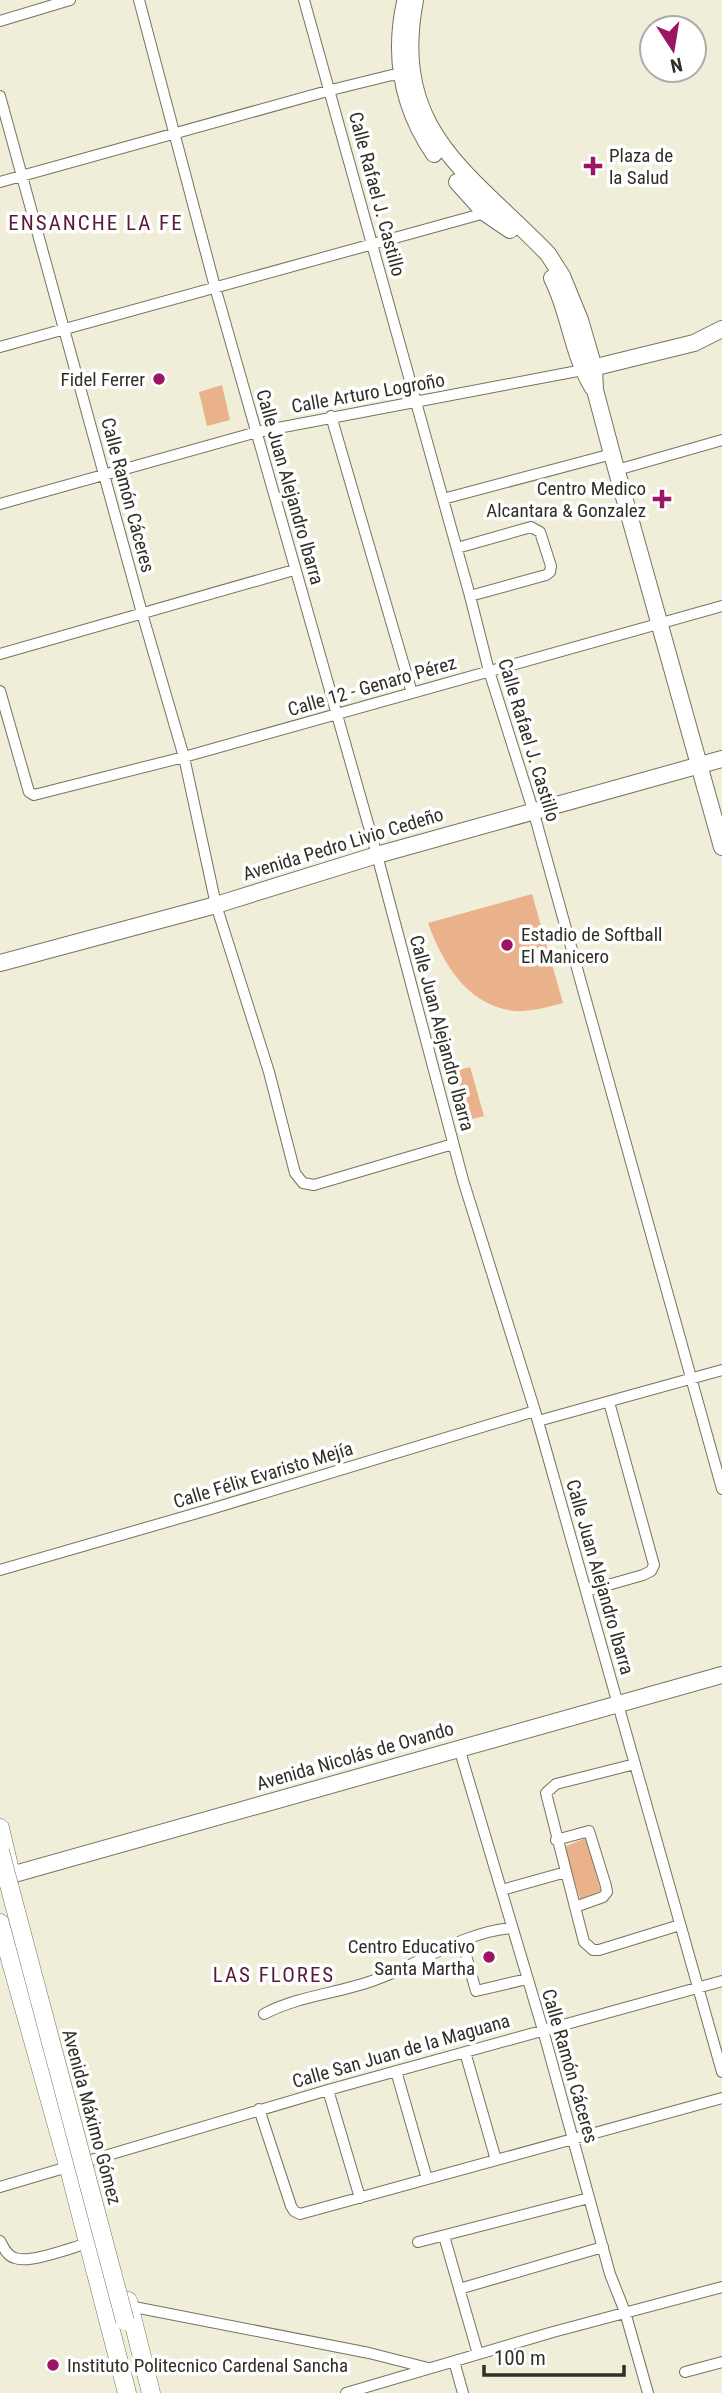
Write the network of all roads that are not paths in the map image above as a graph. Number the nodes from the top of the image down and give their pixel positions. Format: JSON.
{"nodes":[{"id":1,"x":70,"y":0,"type":"edge"},
{"id":2,"x":139,"y":0,"type":"edge"},
{"id":3,"x":304,"y":0,"type":"edge"},
{"id":4,"x":405,"y":0,"type":"edge"},
{"id":5,"x":415,"y":0,"type":"edge"},
{"id":6,"x":0,"y":21,"type":"edge"},
{"id":7,"x":407,"y":76,"type":"junction"},
{"id":8,"x":331,"y":90,"type":"junction"},
{"id":9,"x":0,"y":96,"type":"edge"},
{"id":10,"x":176,"y":132,"type":"junction"},
{"id":11,"x":22,"y":176,"type":"junction"},
{"id":12,"x":0,"y":182,"type":"edge"},
{"id":13,"x":485,"y":213,"type":"junction"},
{"id":14,"x":511,"y":221,"type":"junction"},
{"id":15,"x":371,"y":244,"type":"junction"},
{"id":16,"x":215,"y":287,"type":"junction"},
{"id":17,"x":64,"y":328,"type":"junction"},
{"id":18,"x":722,"y":329,"type":"edge"},
{"id":19,"x":722,"y":336,"type":"edge"},
{"id":20,"x":694,"y":343,"type":"junction"},
{"id":21,"x":0,"y":347,"type":"edge"},
{"id":22,"x":588,"y":369,"type":"junction"},
{"id":23,"x":416,"y":402,"type":"junction"},
{"id":24,"x":331,"y":416,"type":"junction"},
{"id":25,"x":257,"y":432,"type":"junction"},
{"id":26,"x":722,"y":440,"type":"edge"},
{"id":27,"x":614,"y":462,"type":"junction"},
{"id":28,"x":104,"y":474,"type":"junction"},
{"id":29,"x":443,"y":499,"type":"junction"},
{"id":30,"x":0,"y":504,"type":"edge"},
{"id":31,"x":457,"y":548,"type":"junction"},
{"id":32,"x":294,"y":570,"type":"junction"},
{"id":33,"x":470,"y":596,"type":"junction"},
{"id":34,"x":722,"y":606,"type":"edge"},
{"id":35,"x":142,"y":613,"type":"junction"},
{"id":36,"x":660,"y":624,"type":"junction"},
{"id":37,"x":0,"y":654,"type":"edge"},
{"id":38,"x":489,"y":671,"type":"junction"},
{"id":39,"x":0,"y":691,"type":"edge"},
{"id":40,"x":412,"y":693,"type":"junction"},
{"id":41,"x":337,"y":714,"type":"junction"},
{"id":42,"x":184,"y":757,"type":"junction"},
{"id":43,"x":722,"y":760,"type":"edge"},
{"id":44,"x":698,"y":766,"type":"junction"},
{"id":45,"x":533,"y":810,"type":"junction"},
{"id":46,"x":722,"y":847,"type":"edge"},
{"id":47,"x":377,"y":855,"type":"junction"},
{"id":48,"x":216,"y":905,"type":"junction"},
{"id":49,"x":0,"y":963,"type":"edge"},
{"id":50,"x":453,"y":1144,"type":"junction"},
{"id":51,"x":722,"y":1370,"type":"edge"},
{"id":52,"x":691,"y":1379,"type":"junction"},
{"id":53,"x":609,"y":1402,"type":"junction"},
{"id":54,"x":537,"y":1416,"type":"junction"},
{"id":55,"x":722,"y":1489,"type":"edge"},
{"id":56,"x":0,"y":1570,"type":"edge"},
{"id":57,"x":587,"y":1591,"type":"junction"},
{"id":58,"x":722,"y":1675,"type":"edge"},
{"id":59,"x":617,"y":1703,"type":"junction"},
{"id":60,"x":459,"y":1748,"type":"junction"},
{"id":61,"x":635,"y":1764,"type":"junction"},
{"id":62,"x":0,"y":1828,"type":"edge"},
{"id":63,"x":556,"y":1840,"type":"junction"},
{"id":64,"x":0,"y":1851,"type":"edge"},
{"id":65,"x":566,"y":1872,"type":"junction"},
{"id":66,"x":6,"y":1877,"type":"edge"},
{"id":67,"x":502,"y":1890,"type":"junction"},
{"id":68,"x":0,"y":1896,"type":"edge"},
{"id":69,"x":575,"y":1907,"type":"junction"},
{"id":70,"x":0,"y":1923,"type":"edge"},
{"id":71,"x":680,"y":1925,"type":"junction"},
{"id":72,"x":512,"y":1928,"type":"junction"},
{"id":73,"x":462,"y":1941,"type":"junction"},
{"id":74,"x":527,"y":1979,"type":"junction"},
{"id":75,"x":722,"y":1982,"type":"edge"},
{"id":76,"x":698,"y":1988,"type":"junction"},
{"id":77,"x":264,"y":2014,"type":"dead end"},
{"id":78,"x":542,"y":2030,"type":"junction"},
{"id":79,"x":465,"y":2052,"type":"junction"},
{"id":80,"x":397,"y":2071,"type":"junction"},
{"id":81,"x":722,"y":2072,"type":"edge"},
{"id":82,"x":328,"y":2090,"type":"junction"},
{"id":83,"x":722,"y":2098,"type":"edge"},
{"id":84,"x":259,"y":2109,"type":"junction"},
{"id":85,"x":573,"y":2138,"type":"junction"},
{"id":86,"x":90,"y":2160,"type":"junction"},
{"id":87,"x":496,"y":2160,"type":"junction"},
{"id":88,"x":68,"y":2165,"type":"junction"},
{"id":89,"x":427,"y":2179,"type":"junction"},
{"id":90,"x":0,"y":2187,"type":"edge"},
{"id":91,"x":360,"y":2198,"type":"junction"},
{"id":92,"x":589,"y":2198,"type":"junction"},
{"id":93,"x":444,"y":2236,"type":"junction"},
{"id":94,"x":0,"y":2241,"type":"edge"},
{"id":95,"x":418,"y":2242,"type":"dead end"},
{"id":96,"x":89,"y":2243,"type":"junction"},
{"id":97,"x":603,"y":2247,"type":"junction"},
{"id":98,"x":722,"y":2287,"type":"edge"},
{"id":99,"x":459,"y":2290,"type":"junction"},
{"id":100,"x":625,"y":2312,"type":"junction"},
{"id":101,"x":123,"y":2317,"type":"junction"},
{"id":102,"x":478,"y":2354,"type":"junction"},
{"id":103,"x":454,"y":2361,"type":"junction"},
{"id":104,"x":722,"y":2362,"type":"edge"},
{"id":105,"x":428,"y":2368,"type":"junction"},
{"id":106,"x":685,"y":2372,"type":"dead end"},
{"id":107,"x":362,"y":2391,"type":"edge"},
{"id":108,"x":129,"y":2393,"type":"edge"},
{"id":109,"x":144,"y":2393,"type":"edge"},
{"id":110,"x":151,"y":2393,"type":"edge"},
{"id":111,"x":346,"y":2393,"type":"edge"},
{"id":112,"x":463,"y":2393,"type":"edge"},
{"id":113,"x":649,"y":2393,"type":"edge"}],
"edges":[{"from":1,"to":6,"type":"street"},
{"from":2,"to":10,"type":"street","name":"Calle Juan Alejandro lbarra"},
{"from":3,"to":8,"type":"street","name":"Calle Rafael J. Castillo"},
{"from":4,"to":7,"type":"main road"},
{"from":5,"to":7,"type":"main road"},
{"from":7,"to":8,"type":"street"},
{"from":7,"to":13,"type":"main road"},
{"from":7,"to":14,"type":"main road"},
{"from":8,"to":10,"type":"street"},
{"from":8,"to":15,"type":"street","name":"Calle Rafael J. Castillo"},
{"from":9,"to":11,"type":"street","name":"Calle Ramón Cáceres"},
{"from":10,"to":11,"type":"street"},
{"from":10,"to":16,"type":"street","name":"Calle Juan Alejandro lbarra"},
{"from":11,"to":12,"type":"street"},
{"from":11,"to":17,"type":"street","name":"Calle Ramón Cáceres"},
{"from":13,"to":14,"type":"street"},
{"from":13,"to":15,"type":"street"},
{"from":13,"to":22,"type":"main road"},
{"from":14,"to":22,"type":"main road"},
{"from":15,"to":16,"type":"street"},
{"from":15,"to":23,"type":"street","name":"Calle Rafael J. Castillo"},
{"from":16,"to":17,"type":"street"},
{"from":16,"to":25,"type":"street","name":"Calle Juan Alejandro lbarra"},
{"from":17,"to":21,"type":"street"},
{"from":17,"to":28,"type":"street","name":"Calle Ramón Cáceres"},
{"from":18,"to":20,"type":"main road"},
{"from":19,"to":20,"type":"street"},
{"from":20,"to":22,"type":"main road"},
{"from":22,"to":23,"type":"street","name":"Calle Arturo Logroño"},
{"from":22,"to":27,"type":"main road"},
{"from":23,"to":24,"type":"street","name":"Calle Arturo Logroño"},
{"from":23,"to":29,"type":"street","name":"Calle Rafael J. Castillo"},
{"from":24,"to":25,"type":"street","name":"Calle Arturo Logroño"},
{"from":24,"to":40,"type":"street"},
{"from":25,"to":28,"type":"street","name":"Calle Arturo Logroño"},
{"from":25,"to":32,"type":"street","name":"Calle Juan Alejandro lbarra"},
{"from":26,"to":27,"type":"street"},
{"from":27,"to":29,"type":"street"},
{"from":27,"to":36,"type":"main road"},
{"from":28,"to":30,"type":"street","name":"Calle Arturo Logroño"},
{"from":28,"to":35,"type":"street","name":"Calle Ramón Cáceres"},
{"from":29,"to":31,"type":"street","name":"Calle Rafael J. Castillo"},
{"from":31,"to":33,"type":"street","name":"Calle Rafael J. Castillo"},
{"from":31,"to":33,"type":"street"},
{"from":32,"to":35,"type":"street"},
{"from":32,"to":41,"type":"street","name":"Calle Juan Alejandro lbarra"},
{"from":33,"to":38,"type":"street","name":"Calle Rafael J. Castillo"},
{"from":34,"to":36,"type":"street","name":"Calle 12 - Genaro Pérez"},
{"from":35,"to":37,"type":"street"},
{"from":35,"to":42,"type":"street","name":"Calle Ramón Cáceres"},
{"from":36,"to":38,"type":"street","name":"Calle 12 - Genaro Pérez"},
{"from":36,"to":44,"type":"main road"},
{"from":38,"to":40,"type":"street","name":"Calle 12 - Genaro Pérez"},
{"from":38,"to":45,"type":"street","name":"Calle Rafael J. Castillo"},
{"from":39,"to":42,"type":"street","name":"Calle 12 - Genaro Pérez"},
{"from":40,"to":41,"type":"street","name":"Calle 12 - Genaro Pérez"},
{"from":41,"to":42,"type":"street","name":"Calle 12 - Genaro Pérez"},
{"from":41,"to":47,"type":"street","name":"Calle Juan Alejandro lbarra"},
{"from":42,"to":48,"type":"street","name":"Calle Ramón Cáceres"},
{"from":43,"to":44,"type":"main road","name":"Avenida Pedro Livio Cedeño"},
{"from":44,"to":45,"type":"main road","name":"Avenida Pedro Livio Cedeño"},
{"from":44,"to":46,"type":"main road"},
{"from":45,"to":47,"type":"main road","name":"Avenida Pedro Livio Cedeño"},
{"from":45,"to":52,"type":"street","name":"Calle Rafael J. Castillo"},
{"from":47,"to":48,"type":"main road","name":"Avenida Pedro Livio Cedeño"},
{"from":47,"to":50,"type":"street","name":"Calle Juan Alejandro lbarra"},
{"from":48,"to":49,"type":"main road","name":"Avenida Pedro Livio Cedeño"},
{"from":48,"to":50,"type":"street","name":"Calle Ramón Cáceres"},
{"from":50,"to":54,"type":"street","name":"Calle Juan Alejandro lbarra"},
{"from":51,"to":52,"type":"street","name":"Calle Félix Evaristo Mejía"},
{"from":52,"to":53,"type":"street","name":"Calle Félix Evaristo Mejía"},
{"from":52,"to":55,"type":"street","name":"Calle Rafael J. Castillo"},
{"from":53,"to":54,"type":"street","name":"Calle Félix Evaristo Mejía"},
{"from":53,"to":57,"type":"street"},
{"from":54,"to":56,"type":"street","name":"Calle Félix Evaristo Mejía"},
{"from":54,"to":57,"type":"street","name":"Calle Juan Alejandro lbarra"},
{"from":57,"to":59,"type":"street","name":"Calle Juan Alejandro lbarra"},
{"from":58,"to":59,"type":"main road","name":"Avenida Nicolás de Ovando"},
{"from":59,"to":60,"type":"main road","name":"Avenida Nicolás de Ovando"},
{"from":59,"to":61,"type":"street","name":"Calle Juan Alejandro lbarra"},
{"from":60,"to":66,"type":"main road","name":"Avenida Nicolás de Ovando"},
{"from":60,"to":67,"type":"street","name":"Calle Ramón Cáceres"},
{"from":61,"to":63,"type":"street"},
{"from":61,"to":71,"type":"street","name":"Calle Juan Alejandro lbarra"},
{"from":62,"to":66,"type":"main road"},
{"from":63,"to":65,"type":"street"},
{"from":63,"to":69,"type":"street"},
{"from":64,"to":101,"type":"main road","name":"Avenida Máximo Gómez","bridge":true},
{"from":65,"to":67,"type":"street"},
{"from":65,"to":69,"type":"street"},
{"from":66,"to":86,"type":"main road"},
{"from":67,"to":72,"type":"street","name":"Calle Ramón Cáceres"},
{"from":68,"to":101,"type":"main road","name":"Avenida Máximo Gómez"},
{"from":69,"to":71,"type":"street"},
{"from":70,"to":88,"type":"main road"},
{"from":71,"to":76,"type":"street","name":"Calle Juan Alejandro lbarra"},
{"from":72,"to":73,"type":"street"},
{"from":72,"to":74,"type":"street","name":"Calle Ramón Cáceres"},
{"from":73,"to":74,"type":"street"},
{"from":73,"to":77,"type":"street"},
{"from":74,"to":78,"type":"street","name":"Calle Ramón Cáceres"},
{"from":75,"to":76,"type":"street","name":"Calle San Juan de la Maguana"},
{"from":76,"to":78,"type":"street","name":"Calle San Juan de la Maguana"},
{"from":76,"to":81,"type":"street","name":"Calle Juan Alejandro lbarra"},
{"from":78,"to":79,"type":"street","name":"Calle San Juan de la Maguana"},
{"from":78,"to":85,"type":"street","name":"Calle Ramón Cáceres"},
{"from":79,"to":80,"type":"street","name":"Calle San Juan de la Maguana"},
{"from":79,"to":87,"type":"street"},
{"from":80,"to":82,"type":"street","name":"Calle San Juan de la Maguana"},
{"from":80,"to":89,"type":"street"},
{"from":82,"to":84,"type":"street","name":"Calle San Juan de la Maguana"},
{"from":82,"to":91,"type":"street"},
{"from":83,"to":85,"type":"street"},
{"from":84,"to":86,"type":"street","name":"Calle San Juan de la Maguana"},
{"from":84,"to":91,"type":"street"},
{"from":85,"to":87,"type":"street"},
{"from":85,"to":92,"type":"street","name":"Calle Ramón Cáceres"},
{"from":86,"to":88,"type":"street","name":"Calle San Juan de la Maguana"},
{"from":86,"to":101,"type":"main road"},
{"from":87,"to":89,"type":"street"},
{"from":88,"to":90,"type":"street"},
{"from":88,"to":96,"type":"main road"},
{"from":89,"to":91,"type":"street"},
{"from":92,"to":93,"type":"street"},
{"from":92,"to":97,"type":"street","name":"Calle Ramón Cáceres"},
{"from":93,"to":95,"type":"street"},
{"from":93,"to":99,"type":"street"},
{"from":94,"to":96,"type":"street"},
{"from":96,"to":108,"type":"main road"},
{"from":97,"to":99,"type":"street"},
{"from":97,"to":100,"type":"street","name":"Calle Ramón Cáceres"},
{"from":98,"to":100,"type":"street"},
{"from":99,"to":102,"type":"street"},
{"from":100,"to":102,"type":"street"},
{"from":100,"to":113,"type":"street","name":"Calle Ramón Cáceres"},
{"from":101,"to":105,"type":"street"},
{"from":101,"to":108,"type":"main road","name":"Avenida Máximo Gómez"},
{"from":101,"to":109,"type":"main road","name":"Avenida Máximo Gómez"},
{"from":101,"to":110,"type":"main road"},
{"from":102,"to":103,"type":"street"},
{"from":103,"to":105,"type":"street"},
{"from":103,"to":112,"type":"street"},
{"from":104,"to":106,"type":"street"},
{"from":105,"to":107,"type":"street"},
{"from":107,"to":111,"type":"street"}]}
